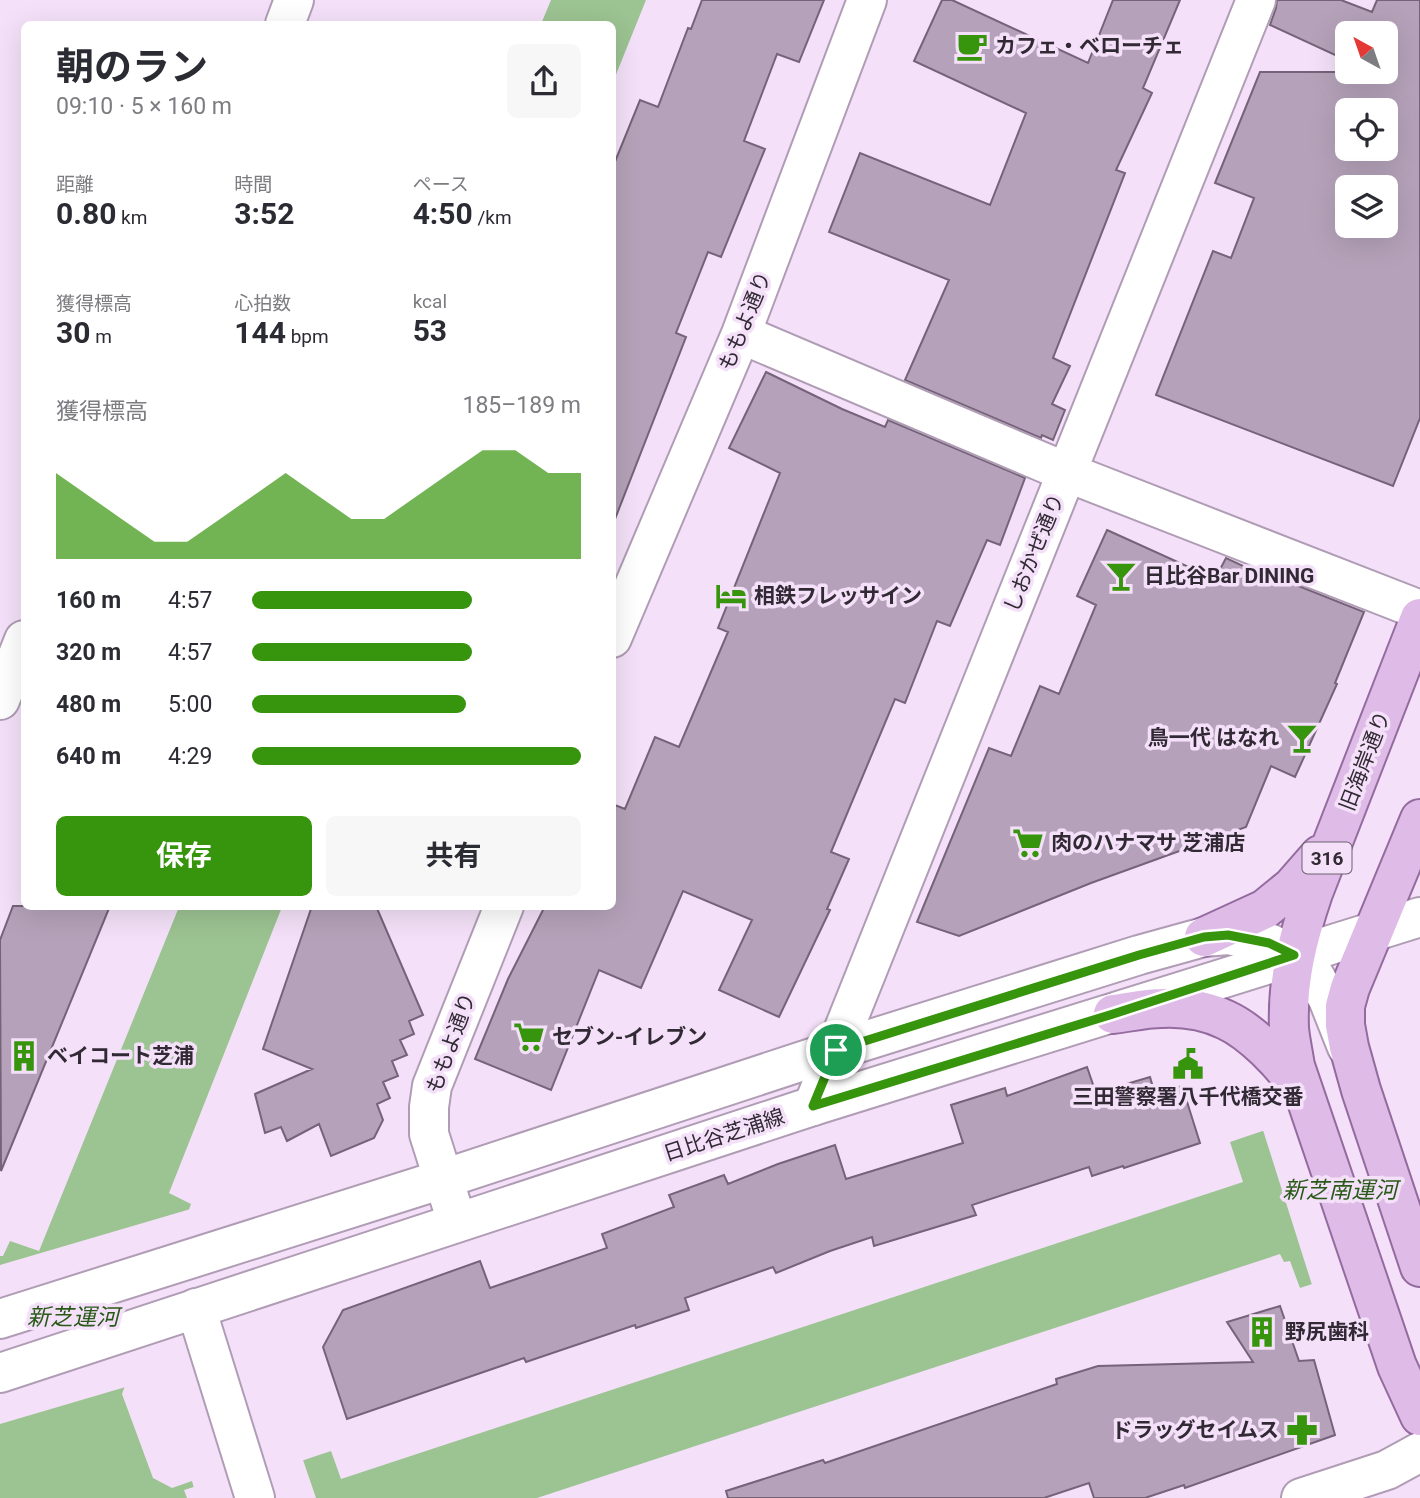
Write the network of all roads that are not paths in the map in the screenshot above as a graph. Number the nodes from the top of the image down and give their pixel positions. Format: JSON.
{"nodes":[{"id":1,"x":294,"y":0,"type":"edge"},
{"id":2,"x":867,"y":0,"type":"edge"},
{"id":3,"x":1256,"y":0,"type":"edge"},
{"id":4,"x":286,"y":21,"type":"edge"},
{"id":5,"x":741,"y":334,"type":"junction"},
{"id":6,"x":1066,"y":472,"type":"junction"},
{"id":7,"x":1420,"y":610,"type":"edge"},
{"id":8,"x":1420,"y":618,"type":"edge"},
{"id":9,"x":616,"y":629,"type":"edge"},
{"id":10,"x":21,"y":648,"type":"edge"},
{"id":11,"x":0,"y":700,"type":"edge"},
{"id":12,"x":1420,"y":819,"type":"edge"},
{"id":13,"x":1336,"y":837,"type":"junction"},
{"id":14,"x":502,"y":910,"type":"edge"},
{"id":15,"x":1420,"y":917,"type":"edge"},
{"id":16,"x":1372,"y":932,"type":"junction"},
{"id":17,"x":1204,"y":937,"type":"junction"},
{"id":18,"x":1294,"y":955,"type":"junction"},
{"id":19,"x":1113,"y":1014,"type":"junction"},
{"id":20,"x":836,"y":1050,"type":"junction"},
{"id":21,"x":1361,"y":1090,"type":"junction"},
{"id":22,"x":813,"y":1106,"type":"junction"},
{"id":23,"x":1309,"y":1107,"type":"junction"},
{"id":24,"x":443,"y":1179,"type":"junction"},
{"id":25,"x":457,"y":1223,"type":"junction"},
{"id":26,"x":1420,"y":1267,"type":"edge"},
{"id":27,"x":196,"y":1308,"type":"junction"},
{"id":28,"x":0,"y":1319,"type":"edge"},
{"id":29,"x":0,"y":1373,"type":"edge"},
{"id":30,"x":1420,"y":1416,"type":"edge"},
{"id":31,"x":1420,"y":1452,"type":"edge"},
{"id":32,"x":255,"y":1498,"type":"edge"},
{"id":33,"x":1301,"y":1498,"type":"edge"}],
"edges":[{"from":1,"to":4,"type":"street"},
{"from":2,"to":5,"type":"street","name":"ももよ通り"},
{"from":3,"to":6,"type":"street","name":"しおかぜ通り"},
{"from":5,"to":6,"type":"street"},
{"from":5,"to":9,"type":"street","name":"ももよ通り"},
{"from":6,"to":7,"type":"street"},
{"from":6,"to":20,"type":"street","name":"しおかぜ通り"},
{"from":8,"to":13,"type":"main road","name":"旧海岸通り","number":"316"},
{"from":10,"to":11,"type":"street"},
{"from":12,"to":16,"type":"main road"},
{"from":13,"to":17,"type":"main road"},
{"from":13,"to":18,"type":"main road","name":"旧海岸通り","number":"316"},
{"from":14,"to":24,"type":"street","name":"ももよ通り"},
{"from":15,"to":16,"type":"street","name":"日比谷芝浦線"},
{"from":16,"to":18,"type":"street","name":"日比谷芝浦線"},
{"from":16,"to":21,"type":"main road"},
{"from":17,"to":18,"type":"street"},
{"from":17,"to":20,"type":"street"},
{"from":18,"to":19,"type":"street","name":"日比谷芝浦線"},
{"from":18,"to":21,"type":"street"},
{"from":18,"to":23,"type":"main road","name":"旧海岸通り","number":"316"},
{"from":19,"to":22,"type":"street","name":"日比谷芝浦線"},
{"from":19,"to":23,"type":"main road"},
{"from":20,"to":22,"type":"street","name":"しおかぜ通り"},
{"from":20,"to":24,"type":"street"},
{"from":21,"to":26,"type":"main road"},
{"from":22,"to":25,"type":"street","name":"日比谷芝浦線"},
{"from":23,"to":30,"type":"main road","number":"316"},
{"from":24,"to":25,"type":"street","name":"ももよ通り"},
{"from":24,"to":28,"type":"street"},
{"from":25,"to":27,"type":"street","name":"日比谷芝浦線"},
{"from":27,"to":29,"type":"street","name":"日比谷芝浦線"},
{"from":27,"to":32,"type":"street"},
{"from":31,"to":33,"type":"street"}]}
